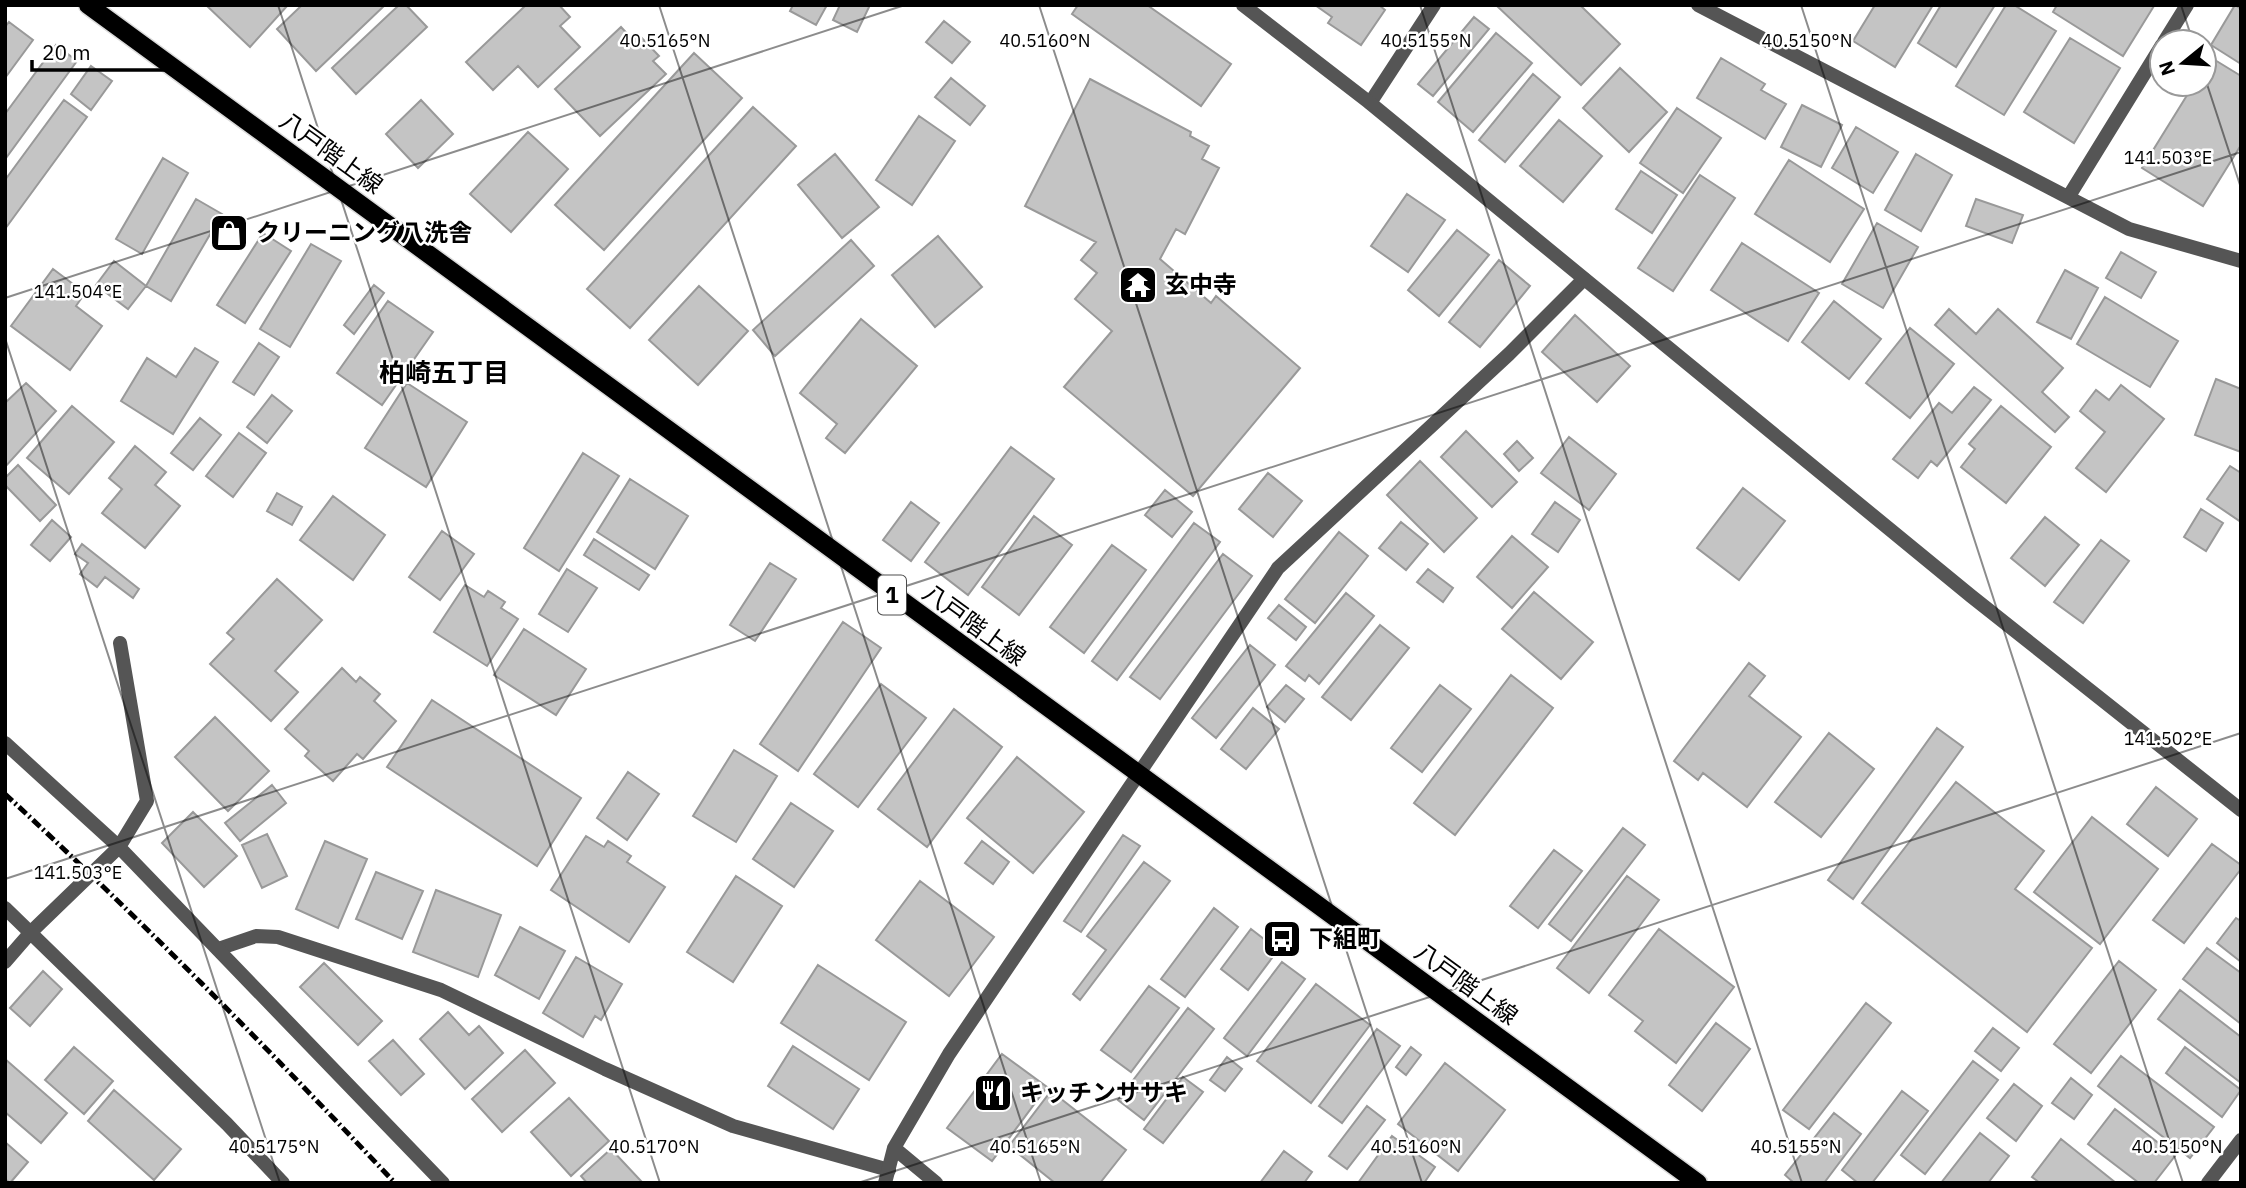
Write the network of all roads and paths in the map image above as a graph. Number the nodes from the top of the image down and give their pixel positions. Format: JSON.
{"nodes":[{"id":1,"x":88,"y":5,"type":"edge"},
{"id":2,"x":1243,"y":5,"type":"edge"},
{"id":3,"x":1434,"y":5,"type":"edge"},
{"id":4,"x":1698,"y":5,"type":"edge"},
{"id":5,"x":2187,"y":5,"type":"edge"},
{"id":6,"x":2173,"y":28,"type":"edge"},
{"id":7,"x":2148,"y":68,"type":"edge"},
{"id":8,"x":1370,"y":103,"type":"junction"},
{"id":9,"x":2069,"y":196,"type":"junction"},
{"id":10,"x":2241,"y":261,"type":"edge"},
{"id":11,"x":1584,"y":279,"type":"junction"},
{"id":12,"x":120,"y":643,"type":"dead end"},
{"id":13,"x":5,"y":743,"type":"edge"},
{"id":14,"x":1138,"y":775,"type":"junction"},
{"id":15,"x":2241,"y":810,"type":"edge"},
{"id":16,"x":119,"y":848,"type":"junction"},
{"id":17,"x":5,"y":908,"type":"edge"},
{"id":18,"x":31,"y":932,"type":"junction"},
{"id":19,"x":218,"y":949,"type":"junction"},
{"id":20,"x":5,"y":962,"type":"edge"},
{"id":21,"x":2241,"y":1140,"type":"edge"},
{"id":22,"x":894,"y":1148,"type":"junction"},
{"id":23,"x":887,"y":1177,"type":"edge"},
{"id":24,"x":283,"y":1183,"type":"edge"},
{"id":25,"x":443,"y":1183,"type":"edge"},
{"id":26,"x":936,"y":1183,"type":"edge"},
{"id":27,"x":1698,"y":1183,"type":"edge"},
{"id":28,"x":2208,"y":1183,"type":"edge"}],
"edges":[{"from":1,"to":14,"type":"main road","name":"八戸階上線","number":"1"},
{"from":2,"to":8,"type":"street"},
{"from":3,"to":8,"type":"street"},
{"from":4,"to":9,"type":"street"},
{"from":5,"to":6,"type":"street"},
{"from":7,"to":9,"type":"street"},
{"from":8,"to":11,"type":"street"},
{"from":9,"to":10,"type":"street"},
{"from":11,"to":14,"type":"street"},
{"from":11,"to":15,"type":"street"},
{"from":12,"to":16,"type":"street"},
{"from":13,"to":16,"type":"street"},
{"from":14,"to":22,"type":"street"},
{"from":14,"to":27,"type":"main road","name":"八戸階上線","number":"1"},
{"from":16,"to":18,"type":"street"},
{"from":16,"to":19,"type":"street"},
{"from":17,"to":18,"type":"street"},
{"from":18,"to":20,"type":"street"},
{"from":18,"to":24,"type":"street"},
{"from":19,"to":23,"type":"street"},
{"from":19,"to":25,"type":"street"},
{"from":21,"to":28,"type":"street"},
{"from":22,"to":23,"type":"street"},
{"from":22,"to":26,"type":"street"}]}
